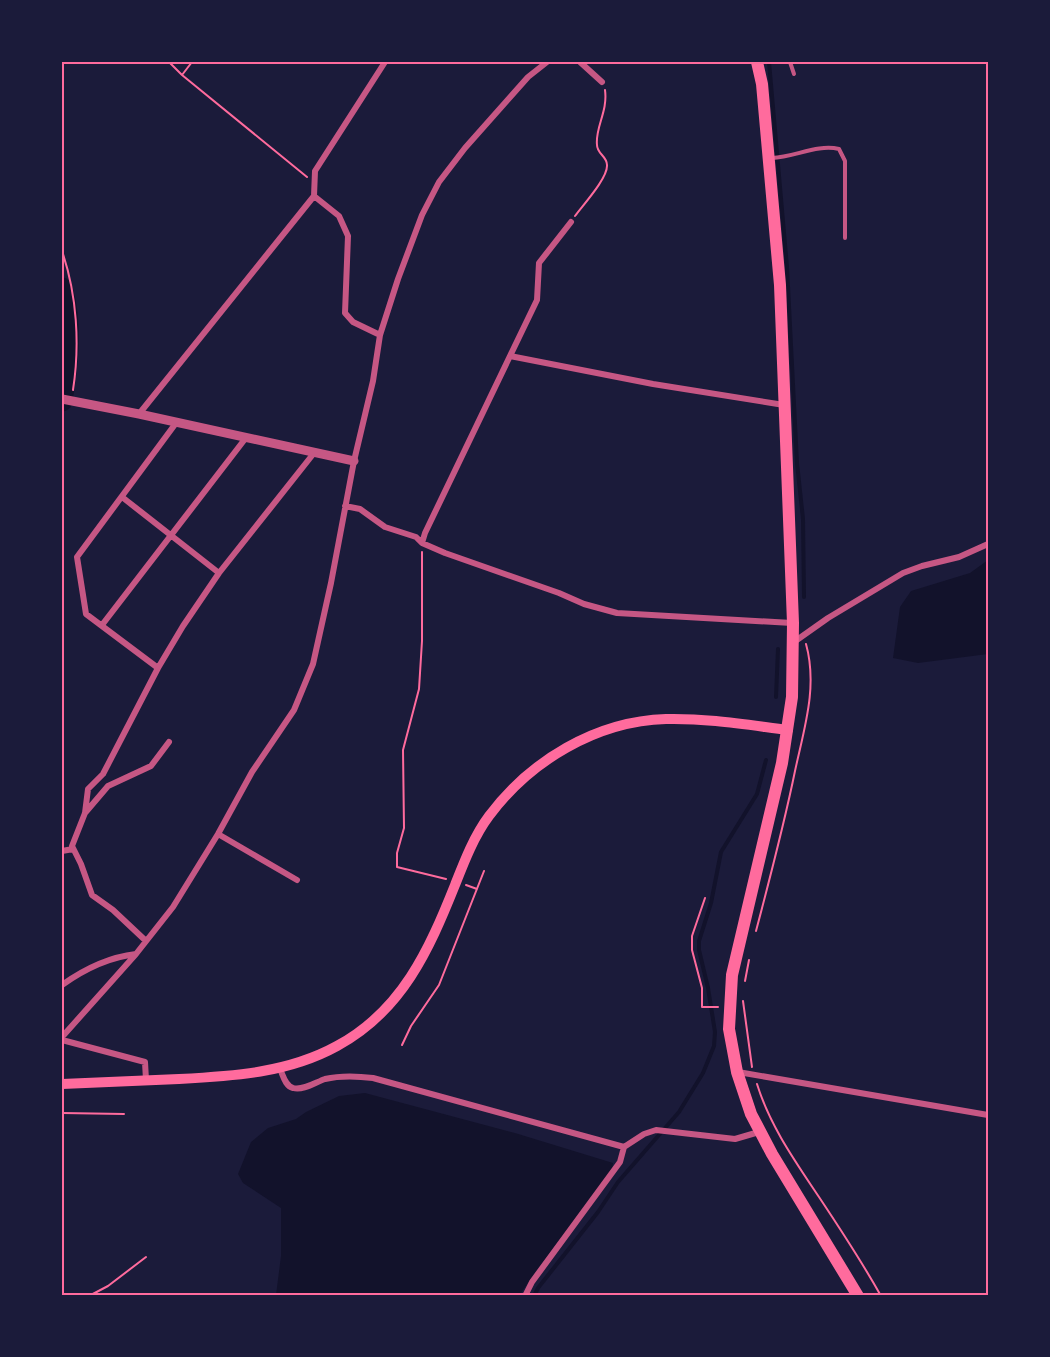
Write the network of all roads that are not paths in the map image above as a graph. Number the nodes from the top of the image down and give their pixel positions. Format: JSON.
{"nodes":[{"id":1,"x":385,"y":62,"type":"edge"},
{"id":2,"x":547,"y":62,"type":"edge"},
{"id":3,"x":580,"y":62,"type":"edge"},
{"id":4,"x":757,"y":62,"type":"edge"},
{"id":5,"x":790,"y":62,"type":"edge"},
{"id":6,"x":794,"y":74,"type":"dead end"},
{"id":7,"x":602,"y":82,"type":"road end"},
{"id":8,"x":769,"y":158,"type":"junction"},
{"id":9,"x":314,"y":196,"type":"junction"},
{"id":10,"x":571,"y":222,"type":"road end"},
{"id":11,"x":845,"y":238,"type":"dead end"},
{"id":12,"x":380,"y":335,"type":"junction"},
{"id":13,"x":510,"y":356,"type":"junction"},
{"id":14,"x":62,"y":399,"type":"edge"},
{"id":15,"x":784,"y":405,"type":"junction"},
{"id":16,"x":139,"y":414,"type":"junction"},
{"id":17,"x":176,"y":423,"type":"junction"},
{"id":18,"x":245,"y":439,"type":"junction"},
{"id":19,"x":314,"y":453,"type":"junction"},
{"id":20,"x":354,"y":461,"type":"junction"},
{"id":21,"x":122,"y":497,"type":"junction"},
{"id":22,"x":345,"y":506,"type":"junction"},
{"id":23,"x":171,"y":535,"type":"junction"},
{"id":24,"x":422,"y":543,"type":"junction"},
{"id":25,"x":988,"y":544,"type":"edge"},
{"id":26,"x":219,"y":573,"type":"junction"},
{"id":27,"x":793,"y":623,"type":"junction"},
{"id":28,"x":102,"y":625,"type":"junction"},
{"id":29,"x":793,"y":642,"type":"junction"},
{"id":30,"x":158,"y":668,"type":"junction"},
{"id":31,"x":788,"y":730,"type":"junction"},
{"id":32,"x":169,"y":742,"type":"dead end"},
{"id":33,"x":85,"y":813,"type":"junction"},
{"id":34,"x":218,"y":834,"type":"junction"},
{"id":35,"x":73,"y":849,"type":"junction"},
{"id":36,"x":62,"y":851,"type":"edge"},
{"id":37,"x":297,"y":880,"type":"dead end"},
{"id":38,"x":146,"y":941,"type":"junction"},
{"id":39,"x":136,"y":954,"type":"junction"},
{"id":40,"x":62,"y":985,"type":"edge"},
{"id":41,"x":62,"y":1038,"type":"edge"},
{"id":42,"x":280,"y":1069,"type":"junction"},
{"id":43,"x":737,"y":1072,"type":"junction"},
{"id":44,"x":146,"y":1080,"type":"junction"},
{"id":45,"x":62,"y":1084,"type":"edge"},
{"id":46,"x":988,"y":1115,"type":"edge"},
{"id":47,"x":759,"y":1132,"type":"junction"},
{"id":48,"x":624,"y":1147,"type":"junction"},
{"id":49,"x":525,"y":1296,"type":"edge"},
{"id":50,"x":858,"y":1296,"type":"edge"}],
"edges":[{"from":1,"to":9,"type":"street"},
{"from":2,"to":12,"type":"street"},
{"from":3,"to":7,"type":"street"},
{"from":4,"to":8,"type":"main road"},
{"from":5,"to":6,"type":"lane"},
{"from":8,"to":11,"type":"lane"},
{"from":8,"to":15,"type":"main road"},
{"from":9,"to":12,"type":"street"},
{"from":9,"to":16,"type":"street"},
{"from":10,"to":13,"type":"street"},
{"from":12,"to":20,"type":"street"},
{"from":13,"to":15,"type":"street"},
{"from":13,"to":24,"type":"street"},
{"from":14,"to":16,"type":"street"},
{"from":15,"to":27,"type":"main road"},
{"from":16,"to":17,"type":"street"},
{"from":17,"to":18,"type":"street"},
{"from":17,"to":21,"type":"street"},
{"from":18,"to":19,"type":"street"},
{"from":18,"to":23,"type":"street"},
{"from":19,"to":20,"type":"street"},
{"from":19,"to":26,"type":"street"},
{"from":20,"to":22,"type":"street"},
{"from":21,"to":23,"type":"street"},
{"from":21,"to":28,"type":"street"},
{"from":22,"to":24,"type":"street"},
{"from":22,"to":34,"type":"street"},
{"from":23,"to":26,"type":"street"},
{"from":23,"to":28,"type":"street"},
{"from":24,"to":27,"type":"street"},
{"from":25,"to":29,"type":"street"},
{"from":26,"to":30,"type":"street"},
{"from":27,"to":29,"type":"main road"},
{"from":28,"to":30,"type":"street"},
{"from":29,"to":31,"type":"main road"},
{"from":30,"to":33,"type":"street"},
{"from":31,"to":42,"type":"main road"},
{"from":31,"to":43,"type":"main road"},
{"from":32,"to":33,"type":"street"},
{"from":33,"to":35,"type":"street"},
{"from":34,"to":37,"type":"street"},
{"from":34,"to":38,"type":"street"},
{"from":35,"to":36,"type":"street"},
{"from":35,"to":38,"type":"street"},
{"from":38,"to":39,"type":"street"},
{"from":39,"to":40,"type":"street"},
{"from":39,"to":41,"type":"street"},
{"from":41,"to":44,"type":"street"},
{"from":42,"to":44,"type":"main road"},
{"from":42,"to":48,"type":"street"},
{"from":43,"to":46,"type":"street"},
{"from":43,"to":47,"type":"main road"},
{"from":44,"to":45,"type":"main road"},
{"from":47,"to":48,"type":"street"},
{"from":47,"to":50,"type":"main road"},
{"from":48,"to":49,"type":"street"}]}
